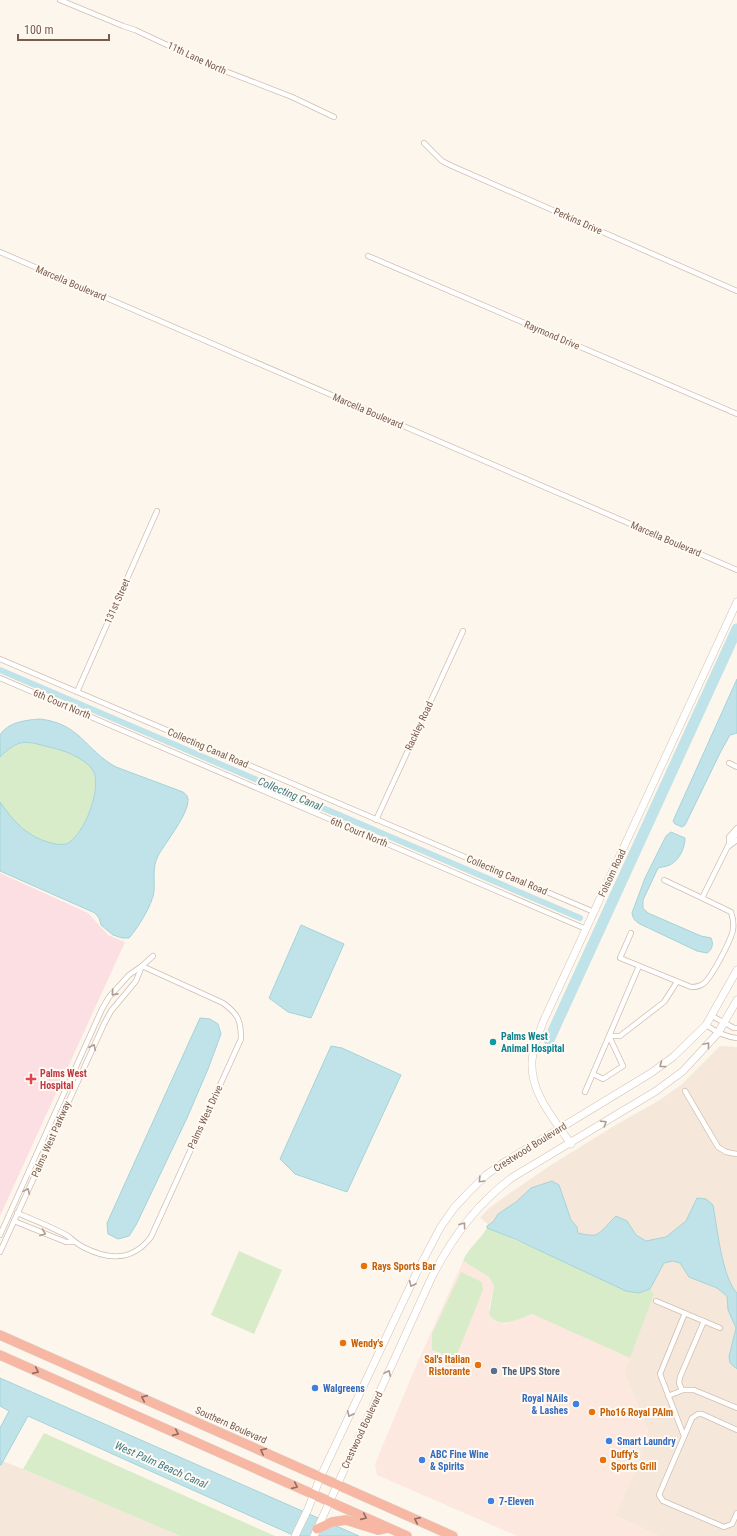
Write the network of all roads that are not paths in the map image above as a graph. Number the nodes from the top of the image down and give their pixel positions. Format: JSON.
{"nodes":[{"id":1,"x":60,"y":0,"type":"edge"},
{"id":2,"x":334,"y":117,"type":"dead end"},
{"id":3,"x":424,"y":143,"type":"dead end"},
{"id":4,"x":0,"y":252,"type":"edge"},
{"id":5,"x":368,"y":256,"type":"dead end"},
{"id":6,"x":737,"y":291,"type":"edge"},
{"id":7,"x":737,"y":414,"type":"edge"},
{"id":8,"x":157,"y":511,"type":"dead end"},
{"id":9,"x":737,"y":570,"type":"edge"},
{"id":10,"x":737,"y":602,"type":"edge"},
{"id":11,"x":463,"y":631,"type":"dead end"},
{"id":12,"x":0,"y":659,"type":"edge"},
{"id":13,"x":0,"y":678,"type":"edge"},
{"id":14,"x":77,"y":692,"type":"junction"},
{"id":15,"x":729,"y":763,"type":"dead end"},
{"id":16,"x":737,"y":767,"type":"edge"},
{"id":17,"x":376,"y":820,"type":"junction"},
{"id":18,"x":737,"y":828,"type":"edge"},
{"id":19,"x":737,"y":834,"type":"edge"},
{"id":20,"x":737,"y":840,"type":"edge"},
{"id":21,"x":728,"y":848,"type":"junction"},
{"id":22,"x":664,"y":880,"type":"dead end"},
{"id":23,"x":702,"y":898,"type":"junction"},
{"id":24,"x":594,"y":912,"type":"junction"},
{"id":25,"x":586,"y":929,"type":"junction"},
{"id":26,"x":631,"y":933,"type":"dead end"},
{"id":27,"x":153,"y":956,"type":"dead end"},
{"id":28,"x":142,"y":966,"type":"junction"},
{"id":29,"x":639,"y":966,"type":"junction"},
{"id":30,"x":737,"y":970,"type":"edge"},
{"id":31,"x":677,"y":982,"type":"junction"},
{"id":32,"x":737,"y":1000,"type":"edge"},
{"id":33,"x":712,"y":1016,"type":"junction"},
{"id":34,"x":724,"y":1023,"type":"junction"},
{"id":35,"x":706,"y":1025,"type":"junction"},
{"id":36,"x":737,"y":1028,"type":"edge"},
{"id":37,"x":718,"y":1033,"type":"junction"},
{"id":38,"x":609,"y":1036,"type":"junction"},
{"id":39,"x":737,"y":1038,"type":"edge"},
{"id":40,"x":593,"y":1074,"type":"junction"},
{"id":41,"x":685,"y":1091,"type":"dead end"},
{"id":42,"x":586,"y":1092,"type":"dead end"},
{"id":43,"x":560,"y":1128,"type":"junction"},
{"id":44,"x":571,"y":1144,"type":"junction"},
{"id":45,"x":737,"y":1154,"type":"edge"},
{"id":46,"x":17,"y":1213,"type":"junction"},
{"id":47,"x":14,"y":1221,"type":"junction"},
{"id":48,"x":0,"y":1235,"type":"edge"},
{"id":49,"x":74,"y":1242,"type":"junction"},
{"id":50,"x":0,"y":1252,"type":"edge"},
{"id":51,"x":656,"y":1301,"type":"dead end"},
{"id":52,"x":685,"y":1314,"type":"junction"},
{"id":53,"x":704,"y":1321,"type":"junction"},
{"id":54,"x":720,"y":1328,"type":"dead end"},
{"id":55,"x":0,"y":1335,"type":"edge"},
{"id":56,"x":0,"y":1355,"type":"edge"},
{"id":57,"x":682,"y":1390,"type":"junction"},
{"id":58,"x":668,"y":1396,"type":"junction"},
{"id":59,"x":737,"y":1408,"type":"edge"},
{"id":60,"x":737,"y":1430,"type":"edge"},
{"id":61,"x":684,"y":1436,"type":"junction"},
{"id":62,"x":320,"y":1478,"type":"junction"},
{"id":63,"x":336,"y":1485,"type":"junction"},
{"id":64,"x":313,"y":1494,"type":"junction"},
{"id":65,"x":329,"y":1501,"type":"junction"},
{"id":66,"x":737,"y":1513,"type":"edge"},
{"id":67,"x":387,"y":1528,"type":"junction"},
{"id":68,"x":315,"y":1532,"type":"edge"},
{"id":69,"x":295,"y":1536,"type":"edge"},
{"id":70,"x":407,"y":1536,"type":"edge"},
{"id":71,"x":453,"y":1536,"type":"edge"}],
"edges":[{"from":1,"to":2,"type":"street","name":"11th Lane North"},
{"from":3,"to":6,"type":"street","name":"Perkins Drive"},
{"from":4,"to":9,"type":"street","name":"Marcella Boulevard"},
{"from":5,"to":7,"type":"street","name":"Raymond Drive"},
{"from":8,"to":14,"type":"street","name":"131st Street"},
{"from":10,"to":24,"type":"main road","name":"Folsom Road"},
{"from":11,"to":17,"type":"street","name":"Rackley Road"},
{"from":12,"to":14,"type":"street","name":"Collecting Canal Road"},
{"from":13,"to":25,"type":"street","name":"6th Court North"},
{"from":14,"to":17,"type":"street","name":"Collecting Canal Road"},
{"from":15,"to":16,"type":"street"},
{"from":17,"to":24,"type":"street","name":"Collecting Canal Road"},
{"from":18,"to":21,"type":"street"},
{"from":19,"to":21,"type":"street"},
{"from":20,"to":21,"type":"street"},
{"from":21,"to":23,"type":"street"},
{"from":22,"to":23,"type":"street"},
{"from":23,"to":31,"type":"street"},
{"from":24,"to":25,"type":"main road","name":"Folsom Road"},
{"from":25,"to":43,"type":"main road","name":"Folsom Road"},
{"from":26,"to":29,"type":"street"},
{"from":27,"to":28,"type":"street","name":"Palms West Parkway"},
{"from":46,"to":28,"type":"street","name":"Palms West Parkway","one_way":true},
{"from":28,"to":48,"type":"street","name":"Palms West Parkway","one_way":true},
{"from":28,"to":49,"type":"street","name":"Palms West Drive"},
{"from":29,"to":31,"type":"street"},
{"from":29,"to":38,"type":"street"},
{"from":30,"to":33,"type":"main road","name":"Crestwood Boulevard"},
{"from":31,"to":38,"type":"street"},
{"from":32,"to":34,"type":"main road","name":"Crestwood Boulevard"},
{"from":33,"to":34,"type":"street"},
{"from":33,"to":35,"type":"main road","name":"Crestwood Boulevard"},
{"from":34,"to":36,"type":"street"},
{"from":34,"to":37,"type":"main road","name":"Crestwood Boulevard"},
{"from":35,"to":37,"type":"street"},
{"from":35,"to":43,"type":"main road","name":"Crestwood Boulevard","one_way":true},
{"from":37,"to":39,"type":"street"},
{"from":44,"to":37,"type":"main road","name":"Crestwood Boulevard","one_way":true},
{"from":38,"to":40,"type":"street"},
{"from":38,"to":40,"type":"street"},
{"from":40,"to":42,"type":"street"},
{"from":41,"to":45,"type":"street"},
{"from":43,"to":44,"type":"main road","name":"Folsom Road"},
{"from":43,"to":62,"type":"main road","name":"Crestwood Boulevard","one_way":true},
{"from":63,"to":44,"type":"main road","name":"Crestwood Boulevard","one_way":true},
{"from":46,"to":47,"type":"street","name":"Palms West Parkway"},
{"from":46,"to":49,"type":"street","name":"Palms West Drive"},
{"from":47,"to":49,"type":"street","name":"Palms West Drive","one_way":true},
{"from":47,"to":50,"type":"street","name":"Palms West Parkway"},
{"from":51,"to":52,"type":"street"},
{"from":52,"to":53,"type":"street"},
{"from":52,"to":58,"type":"street"},
{"from":53,"to":54,"type":"street"},
{"from":53,"to":57,"type":"street"},
{"from":62,"to":55,"type":"highway","name":"Southern Boulevard","one_way":true},
{"from":56,"to":64,"type":"highway","one_way":true},
{"from":57,"to":58,"type":"street"},
{"from":57,"to":59,"type":"street"},
{"from":58,"to":61,"type":"street"},
{"from":60,"to":61,"type":"street"},
{"from":61,"to":66,"type":"street"},
{"from":62,"to":63,"type":"highway","name":"Southern Boulevard"},
{"from":62,"to":64,"type":"main road","name":"Crestwood Boulevard"},
{"from":63,"to":65,"type":"main road","name":"Crestwood Boulevard"},
{"from":71,"to":63,"type":"highway","name":"Southern Boulevard","one_way":true},
{"from":64,"to":65,"type":"highway"},
{"from":64,"to":69,"type":"main road","name":"Crestwood Boulevard"},
{"from":65,"to":67,"type":"highway","one_way":true},
{"from":65,"to":68,"type":"main road","name":"Crestwood Boulevard"},
{"from":67,"to":68,"type":"highway"},
{"from":67,"to":70,"type":"highway"}]}
